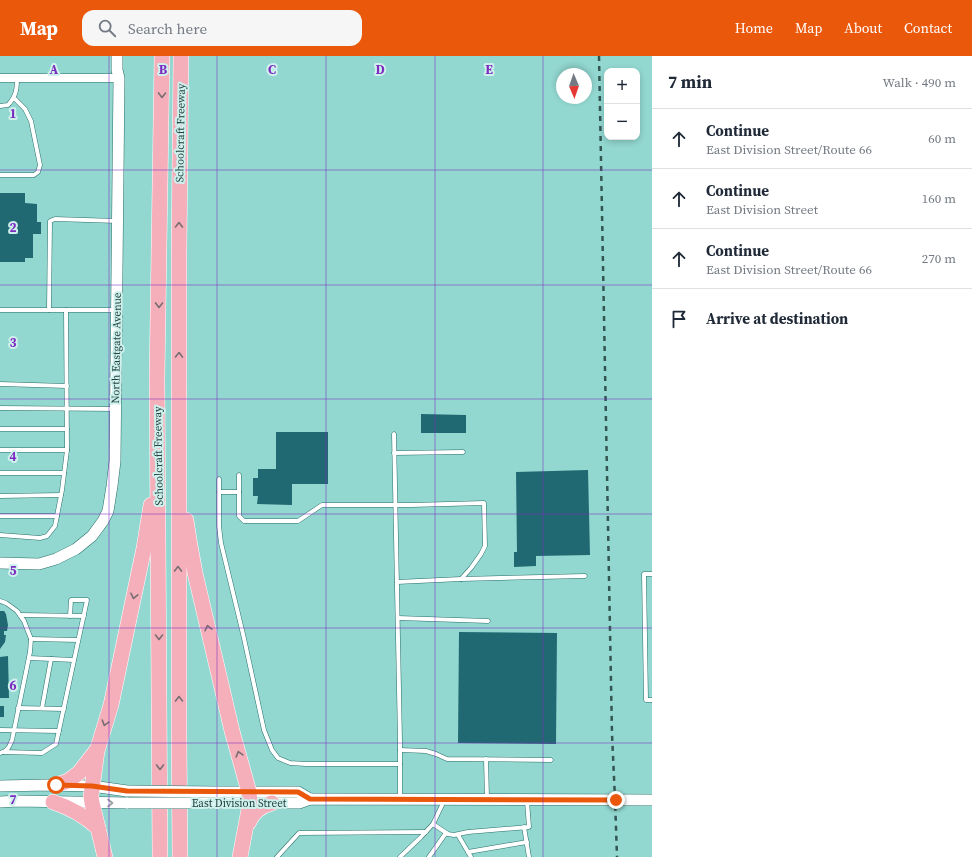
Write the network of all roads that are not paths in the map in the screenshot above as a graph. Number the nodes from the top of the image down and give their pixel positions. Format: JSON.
{"nodes":[{"id":1,"x":117,"y":56,"type":"edge"},
{"id":2,"x":162,"y":56,"type":"edge"},
{"id":3,"x":181,"y":56,"type":"edge"},
{"id":4,"x":0,"y":78,"type":"edge"},
{"id":5,"x":18,"y":78,"type":"junction"},
{"id":6,"x":119,"y":78,"type":"junction"},
{"id":7,"x":14,"y":98,"type":"junction"},
{"id":8,"x":0,"y":106,"type":"edge"},
{"id":9,"x":0,"y":175,"type":"edge"},
{"id":10,"x":118,"y":221,"type":"junction"},
{"id":11,"x":0,"y":310,"type":"edge"},
{"id":12,"x":49,"y":310,"type":"junction"},
{"id":13,"x":66,"y":310,"type":"junction"},
{"id":14,"x":116,"y":310,"type":"junction"},
{"id":15,"x":179,"y":375,"type":"junction"},
{"id":16,"x":157,"y":377,"type":"junction"},
{"id":17,"x":0,"y":384,"type":"edge"},
{"id":18,"x":67,"y":386,"type":"junction"},
{"id":19,"x":0,"y":408,"type":"edge"},
{"id":20,"x":67,"y":409,"type":"junction"},
{"id":21,"x":116,"y":409,"type":"junction"},
{"id":22,"x":0,"y":429,"type":"edge"},
{"id":23,"x":67,"y":429,"type":"junction"},
{"id":24,"x":394,"y":434,"type":"dead end"},
{"id":25,"x":0,"y":450,"type":"edge"},
{"id":26,"x":67,"y":450,"type":"junction"},
{"id":27,"x":394,"y":452,"type":"junction"},
{"id":28,"x":463,"y":452,"type":"dead end"},
{"id":29,"x":0,"y":473,"type":"edge"},
{"id":30,"x":64,"y":473,"type":"junction"},
{"id":31,"x":239,"y":475,"type":"dead end"},
{"id":32,"x":218,"y":479,"type":"dead end"},
{"id":33,"x":219,"y":492,"type":"junction"},
{"id":34,"x":239,"y":492,"type":"junction"},
{"id":35,"x":0,"y":496,"type":"edge"},
{"id":36,"x":61,"y":496,"type":"junction"},
{"id":37,"x":395,"y":505,"type":"junction"},
{"id":38,"x":0,"y":516,"type":"edge"},
{"id":39,"x":57,"y":516,"type":"junction"},
{"id":40,"x":0,"y":535,"type":"edge"},
{"id":41,"x":0,"y":563,"type":"edge"},
{"id":42,"x":652,"y":574,"type":"edge"},
{"id":43,"x":585,"y":576,"type":"dead end"},
{"id":44,"x":461,"y":579,"type":"junction"},
{"id":45,"x":397,"y":582,"type":"junction"},
{"id":46,"x":0,"y":601,"type":"edge"},
{"id":47,"x":20,"y":615,"type":"junction"},
{"id":48,"x":70,"y":616,"type":"junction"},
{"id":49,"x":84,"y":616,"type":"junction"},
{"id":50,"x":398,"y":618,"type":"junction"},
{"id":51,"x":488,"y":621,"type":"dead end"},
{"id":52,"x":31,"y":639,"type":"junction"},
{"id":53,"x":78,"y":640,"type":"junction"},
{"id":54,"x":29,"y":658,"type":"junction"},
{"id":55,"x":51,"y":659,"type":"junction"},
{"id":56,"x":74,"y":660,"type":"junction"},
{"id":57,"x":652,"y":700,"type":"edge"},
{"id":58,"x":18,"y":708,"type":"junction"},
{"id":59,"x":42,"y":708,"type":"junction"},
{"id":60,"x":64,"y":709,"type":"junction"},
{"id":61,"x":0,"y":730,"type":"edge"},
{"id":62,"x":14,"y":731,"type":"junction"},
{"id":63,"x":59,"y":731,"type":"junction"},
{"id":64,"x":97,"y":750,"type":"junction"},
{"id":65,"x":400,"y":750,"type":"junction"},
{"id":66,"x":2,"y":752,"type":"edge"},
{"id":67,"x":486,"y":759,"type":"junction"},
{"id":68,"x":551,"y":760,"type":"dead end"},
{"id":69,"x":400,"y":764,"type":"junction"},
{"id":70,"x":56,"y":785,"type":"junction"},
{"id":71,"x":0,"y":786,"type":"edge"},
{"id":72,"x":92,"y":786,"type":"junction"},
{"id":73,"x":250,"y":798,"type":"junction"},
{"id":74,"x":310,"y":799,"type":"junction"},
{"id":75,"x":400,"y":799,"type":"junction"},
{"id":76,"x":446,"y":799,"type":"junction"},
{"id":77,"x":487,"y":799,"type":"junction"},
{"id":78,"x":527,"y":799,"type":"junction"},
{"id":79,"x":652,"y":800,"type":"edge"},
{"id":80,"x":0,"y":802,"type":"edge"},
{"id":81,"x":53,"y":802,"type":"junction"},
{"id":82,"x":92,"y":803,"type":"junction"},
{"id":83,"x":272,"y":803,"type":"junction"},
{"id":84,"x":433,"y":824,"type":"junction"},
{"id":85,"x":524,"y":827,"type":"junction"},
{"id":86,"x":98,"y":828,"type":"junction"},
{"id":87,"x":245,"y":830,"type":"junction"},
{"id":88,"x":426,"y":832,"type":"junction"},
{"id":89,"x":446,"y":833,"type":"junction"},
{"id":90,"x":458,"y":834,"type":"junction"},
{"id":91,"x":527,"y":842,"type":"junction"},
{"id":92,"x":468,"y":852,"type":"junction"},
{"id":93,"x":105,"y":857,"type":"edge"},
{"id":94,"x":160,"y":857,"type":"edge"},
{"id":95,"x":180,"y":857,"type":"edge"},
{"id":96,"x":240,"y":857,"type":"edge"},
{"id":97,"x":277,"y":857,"type":"edge"},
{"id":98,"x":400,"y":857,"type":"edge"},
{"id":99,"x":429,"y":857,"type":"edge"},
{"id":100,"x":471,"y":857,"type":"edge"},
{"id":101,"x":529,"y":857,"type":"edge"}],
"edges":[{"from":1,"to":6,"type":"main road","name":"North Eastgate Avenue"},
{"from":2,"to":16,"type":"highway","name":"Schoolcraft Freeway","one_way":true},
{"from":15,"to":3,"type":"highway","name":"Schoolcraft Freeway","one_way":true},
{"from":4,"to":5,"type":"street"},
{"from":5,"to":6,"type":"street"},
{"from":5,"to":7,"type":"lane"},
{"from":6,"to":10,"type":"main road","name":"North Eastgate Avenue"},
{"from":7,"to":8,"type":"lane"},
{"from":7,"to":9,"type":"lane"},
{"from":10,"to":12,"type":"lane"},
{"from":10,"to":14,"type":"main road","name":"North Eastgate Avenue"},
{"from":11,"to":12,"type":"lane"},
{"from":12,"to":13,"type":"lane"},
{"from":13,"to":14,"type":"lane"},
{"from":13,"to":18,"type":"lane"},
{"from":14,"to":21,"type":"main road","name":"North Eastgate Avenue"},
{"from":73,"to":15,"type":"highway","one_way":true},
{"from":95,"to":15,"type":"highway","name":"Schoolcraft Freeway","one_way":true},
{"from":16,"to":64,"type":"highway","one_way":true},
{"from":16,"to":94,"type":"highway","name":"Schoolcraft Freeway","one_way":true},
{"from":17,"to":18,"type":"lane"},
{"from":18,"to":20,"type":"lane"},
{"from":19,"to":20,"type":"lane"},
{"from":20,"to":21,"type":"lane"},
{"from":20,"to":23,"type":"lane"},
{"from":21,"to":41,"type":"main road","name":"North Eastgate Avenue"},
{"from":22,"to":23,"type":"lane"},
{"from":23,"to":26,"type":"lane"},
{"from":24,"to":27,"type":"lane"},
{"from":25,"to":26,"type":"lane"},
{"from":26,"to":30,"type":"lane"},
{"from":27,"to":28,"type":"lane"},
{"from":27,"to":37,"type":"lane"},
{"from":29,"to":30,"type":"lane"},
{"from":30,"to":36,"type":"lane"},
{"from":31,"to":34,"type":"lane"},
{"from":32,"to":33,"type":"lane"},
{"from":33,"to":34,"type":"lane"},
{"from":33,"to":69,"type":"lane"},
{"from":34,"to":37,"type":"lane"},
{"from":35,"to":36,"type":"lane"},
{"from":36,"to":39,"type":"lane"},
{"from":37,"to":44,"type":"lane"},
{"from":37,"to":45,"type":"lane"},
{"from":38,"to":39,"type":"lane"},
{"from":39,"to":40,"type":"lane"},
{"from":42,"to":57,"type":"lane"},
{"from":43,"to":44,"type":"lane"},
{"from":44,"to":45,"type":"lane"},
{"from":45,"to":50,"type":"lane"},
{"from":46,"to":47,"type":"lane"},
{"from":47,"to":48,"type":"lane"},
{"from":47,"to":52,"type":"lane"},
{"from":48,"to":49,"type":"lane"},
{"from":48,"to":49,"type":"lane"},
{"from":49,"to":53,"type":"lane"},
{"from":50,"to":51,"type":"lane"},
{"from":50,"to":65,"type":"lane"},
{"from":52,"to":53,"type":"lane"},
{"from":52,"to":54,"type":"lane"},
{"from":53,"to":56,"type":"lane"},
{"from":54,"to":55,"type":"lane"},
{"from":54,"to":58,"type":"lane"},
{"from":55,"to":56,"type":"lane"},
{"from":55,"to":59,"type":"lane"},
{"from":56,"to":60,"type":"lane"},
{"from":58,"to":59,"type":"lane"},
{"from":58,"to":62,"type":"lane"},
{"from":59,"to":60,"type":"lane"},
{"from":60,"to":63,"type":"lane"},
{"from":61,"to":62,"type":"lane"},
{"from":62,"to":63,"type":"lane"},
{"from":62,"to":66,"type":"lane"},
{"from":63,"to":66,"type":"lane"},
{"from":64,"to":70,"type":"highway"},
{"from":64,"to":72,"type":"highway"},
{"from":65,"to":67,"type":"lane"},
{"from":65,"to":69,"type":"lane"},
{"from":67,"to":68,"type":"lane"},
{"from":67,"to":77,"type":"lane"},
{"from":69,"to":75,"type":"lane"},
{"from":70,"to":71,"type":"main road","name":"East Division Street"},
{"from":70,"to":72,"type":"main road","name":"East Division Street"},
{"from":72,"to":73,"type":"main road","name":"East Division Street","bridge":true},
{"from":72,"to":82,"type":"highway"},
{"from":73,"to":74,"type":"main road","name":"East Division Street"},
{"from":82,"to":73,"type":"main road","name":"East Division Street","one_way":true,"bridge":true},
{"from":73,"to":83,"type":"main road","name":"East Division Street"},
{"from":73,"to":87,"type":"highway"},
{"from":74,"to":75,"type":"main road"},
{"from":74,"to":83,"type":"main road","name":"East Division Street"},
{"from":75,"to":76,"type":"main road"},
{"from":76,"to":77,"type":"main road"},
{"from":76,"to":84,"type":"lane"},
{"from":77,"to":78,"type":"main road"},
{"from":78,"to":79,"type":"main road"},
{"from":78,"to":85,"type":"lane"},
{"from":80,"to":81,"type":"main road","name":"East Division Street"},
{"from":81,"to":82,"type":"main road","name":"East Division Street"},
{"from":81,"to":86,"type":"highway"},
{"from":82,"to":86,"type":"highway"},
{"from":83,"to":87,"type":"highway"},
{"from":84,"to":88,"type":"lane"},
{"from":84,"to":89,"type":"lane"},
{"from":85,"to":90,"type":"lane"},
{"from":85,"to":91,"type":"lane"},
{"from":86,"to":93,"type":"highway"},
{"from":87,"to":96,"type":"highway"},
{"from":88,"to":97,"type":"lane"},
{"from":88,"to":98,"type":"lane"},
{"from":89,"to":90,"type":"lane"},
{"from":89,"to":99,"type":"lane"},
{"from":90,"to":92,"type":"lane"},
{"from":91,"to":92,"type":"lane"},
{"from":91,"to":101,"type":"lane"},
{"from":92,"to":100,"type":"lane"}]}
